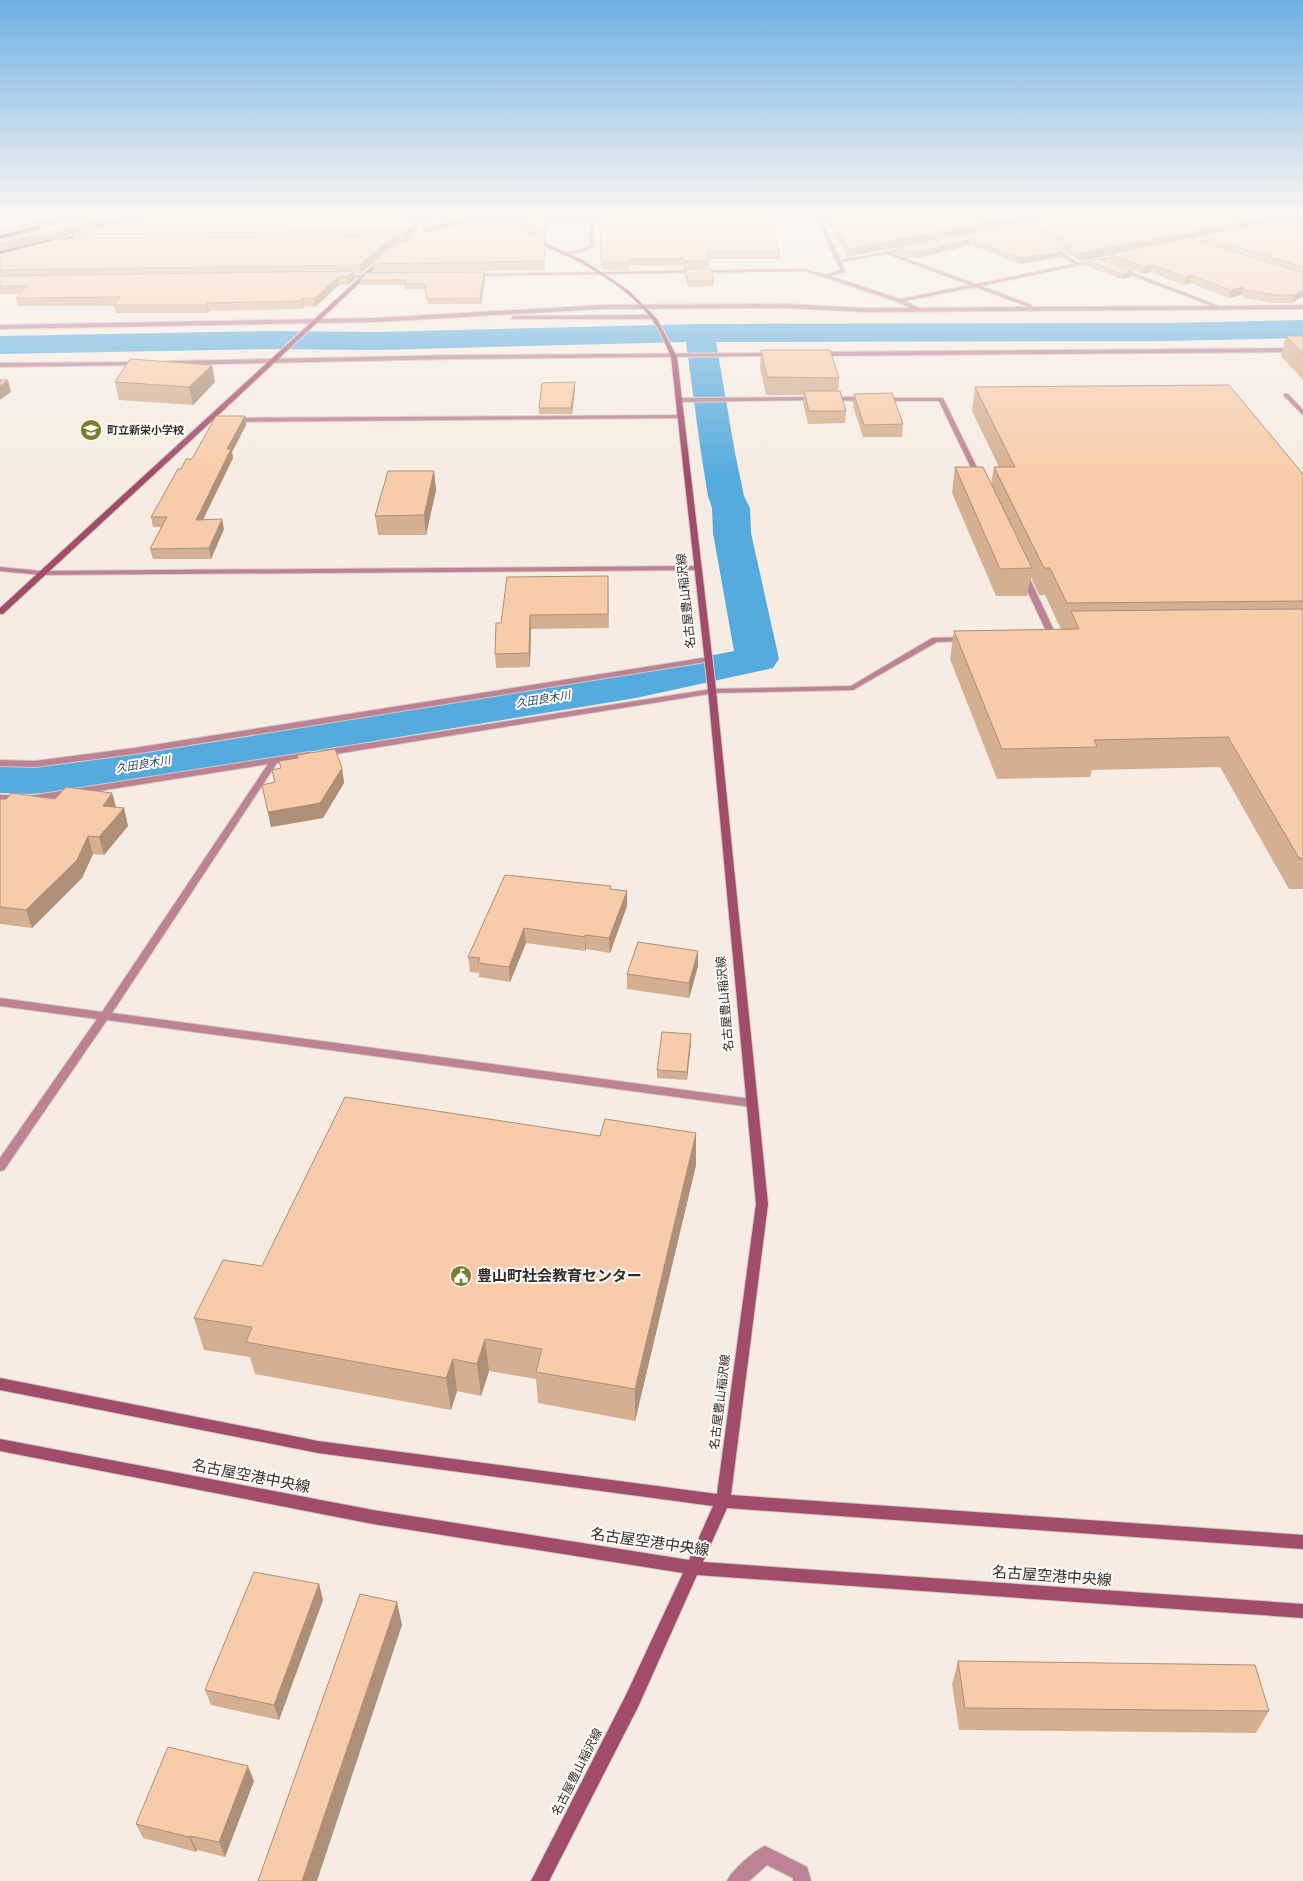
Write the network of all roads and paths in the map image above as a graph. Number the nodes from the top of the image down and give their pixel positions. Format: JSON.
{"nodes":[{"id":1,"x":339,"y":299,"type":"edge"},
{"id":2,"x":633,"y":299,"type":"edge"},
{"id":3,"x":896,"y":299,"type":"edge"},
{"id":4,"x":907,"y":299,"type":"edge"},
{"id":5,"x":1009,"y":299,"type":"edge"},
{"id":6,"x":1199,"y":299,"type":"edge"},
{"id":7,"x":900,"y":300,"type":"junction"},
{"id":8,"x":642,"y":307,"type":"junction"},
{"id":9,"x":1303,"y":307,"type":"edge"},
{"id":10,"x":1224,"y":308,"type":"junction"},
{"id":11,"x":1037,"y":309,"type":"junction"},
{"id":12,"x":921,"y":310,"type":"junction"},
{"id":13,"x":484,"y":314,"type":"junction"},
{"id":14,"x":653,"y":318,"type":"junction"},
{"id":15,"x":314,"y":322,"type":"junction"},
{"id":16,"x":0,"y":327,"type":"edge"},
{"id":17,"x":1303,"y":350,"type":"edge"},
{"id":18,"x":813,"y":354,"type":"edge"},
{"id":19,"x":784,"y":355,"type":"edge"},
{"id":20,"x":674,"y":357,"type":"junction"},
{"id":21,"x":272,"y":362,"type":"junction"},
{"id":22,"x":144,"y":363,"type":"edge"},
{"id":23,"x":163,"y":363,"type":"edge"},
{"id":24,"x":0,"y":365,"type":"edge"},
{"id":25,"x":1286,"y":396,"type":"dead end"},
{"id":26,"x":680,"y":400,"type":"junction"},
{"id":27,"x":1303,"y":414,"type":"edge"},
{"id":28,"x":682,"y":418,"type":"junction"},
{"id":29,"x":210,"y":420,"type":"junction"},
{"id":30,"x":220,"y":420,"type":"edge"},
{"id":31,"x":230,"y":420,"type":"edge"},
{"id":32,"x":982,"y":486,"type":"edge"},
{"id":33,"x":1019,"y":565,"type":"edge"},
{"id":34,"x":698,"y":568,"type":"junction"},
{"id":35,"x":0,"y":569,"type":"edge"},
{"id":36,"x":41,"y":573,"type":"junction"},
{"id":37,"x":0,"y":612,"type":"edge"},
{"id":38,"x":1042,"y":635,"type":"edge"},
{"id":39,"x":1052,"y":635,"type":"junction"},
{"id":40,"x":1062,"y":635,"type":"edge"},
{"id":41,"x":974,"y":638,"type":"edge"},
{"id":42,"x":708,"y":659,"type":"junction"},
{"id":43,"x":712,"y":690,"type":"junction"},
{"id":44,"x":274,"y":761,"type":"junction"},
{"id":45,"x":0,"y":763,"type":"edge"},
{"id":46,"x":0,"y":798,"type":"edge"},
{"id":47,"x":0,"y":1002,"type":"edge"},
{"id":48,"x":104,"y":1017,"type":"junction"},
{"id":49,"x":751,"y":1103,"type":"junction"},
{"id":50,"x":0,"y":1167,"type":"edge"},
{"id":51,"x":0,"y":1384,"type":"edge"},
{"id":52,"x":0,"y":1445,"type":"edge"},
{"id":53,"x":723,"y":1501,"type":"junction"},
{"id":54,"x":1303,"y":1542,"type":"edge"},
{"id":55,"x":694,"y":1568,"type":"junction"},
{"id":56,"x":1303,"y":1611,"type":"edge"},
{"id":57,"x":540,"y":1881,"type":"edge"},
{"id":58,"x":736,"y":1881,"type":"edge"},
{"id":59,"x":802,"y":1881,"type":"edge"}],
"edges":[{"from":1,"to":15,"type":"main road"},
{"from":2,"to":8,"type":"main road","name":"名古屋豊山稲沢線"},
{"from":3,"to":7,"type":"street"},
{"from":4,"to":7,"type":"street"},
{"from":5,"to":11,"type":"street"},
{"from":6,"to":10,"type":"street"},
{"from":7,"to":12,"type":"street"},
{"from":8,"to":12,"type":"street"},
{"from":8,"to":13,"type":"street"},
{"from":8,"to":14,"type":"main road","name":"名古屋豊山稲沢線"},
{"from":9,"to":10,"type":"street"},
{"from":10,"to":11,"type":"street"},
{"from":11,"to":12,"type":"street"},
{"from":13,"to":14,"type":"street"},
{"from":13,"to":15,"type":"street"},
{"from":14,"to":20,"type":"main road","name":"名古屋豊山稲沢線"},
{"from":15,"to":16,"type":"street"},
{"from":15,"to":21,"type":"main road"},
{"from":17,"to":18,"type":"street"},
{"from":19,"to":20,"type":"street"},
{"from":20,"to":21,"type":"street"},
{"from":20,"to":26,"type":"main road","name":"名古屋豊山稲沢線"},
{"from":21,"to":23,"type":"street"},
{"from":21,"to":29,"type":"main road"},
{"from":22,"to":24,"type":"street"},
{"from":25,"to":27,"type":"street"},
{"from":26,"to":28,"type":"main road","name":"名古屋豊山稲沢線"},
{"from":26,"to":32,"type":"street"},
{"from":28,"to":31,"type":"street"},
{"from":28,"to":34,"type":"main road","name":"名古屋豊山稲沢線"},
{"from":29,"to":30,"type":"street"},
{"from":29,"to":36,"type":"main road"},
{"from":33,"to":39,"type":"street"},
{"from":34,"to":36,"type":"street"},
{"from":34,"to":42,"type":"main road","name":"名古屋豊山稲沢線"},
{"from":35,"to":36,"type":"street"},
{"from":36,"to":37,"type":"main road"},
{"from":38,"to":39,"type":"street"},
{"from":39,"to":40,"type":"street"},
{"from":41,"to":43,"type":"street"},
{"from":42,"to":43,"type":"main road","name":"名古屋豊山稲沢線"},
{"from":42,"to":45,"type":"street"},
{"from":43,"to":44,"type":"street"},
{"from":43,"to":49,"type":"main road","name":"名古屋豊山稲沢線"},
{"from":44,"to":46,"type":"street"},
{"from":44,"to":48,"type":"street"},
{"from":47,"to":48,"type":"street"},
{"from":48,"to":49,"type":"street"},
{"from":48,"to":50,"type":"street"},
{"from":49,"to":53,"type":"main road","name":"名古屋豊山稲沢線"},
{"from":51,"to":53,"type":"main road"},
{"from":52,"to":55,"type":"main road","name":"名古屋空港中央線"},
{"from":53,"to":54,"type":"main road"},
{"from":53,"to":55,"type":"main road","name":"名古屋豊山稲沢線"},
{"from":55,"to":56,"type":"main road","name":"名古屋空港中央線"},
{"from":55,"to":57,"type":"main road","name":"名古屋豊山稲沢線"},
{"from":58,"to":59,"type":"street"}]}
